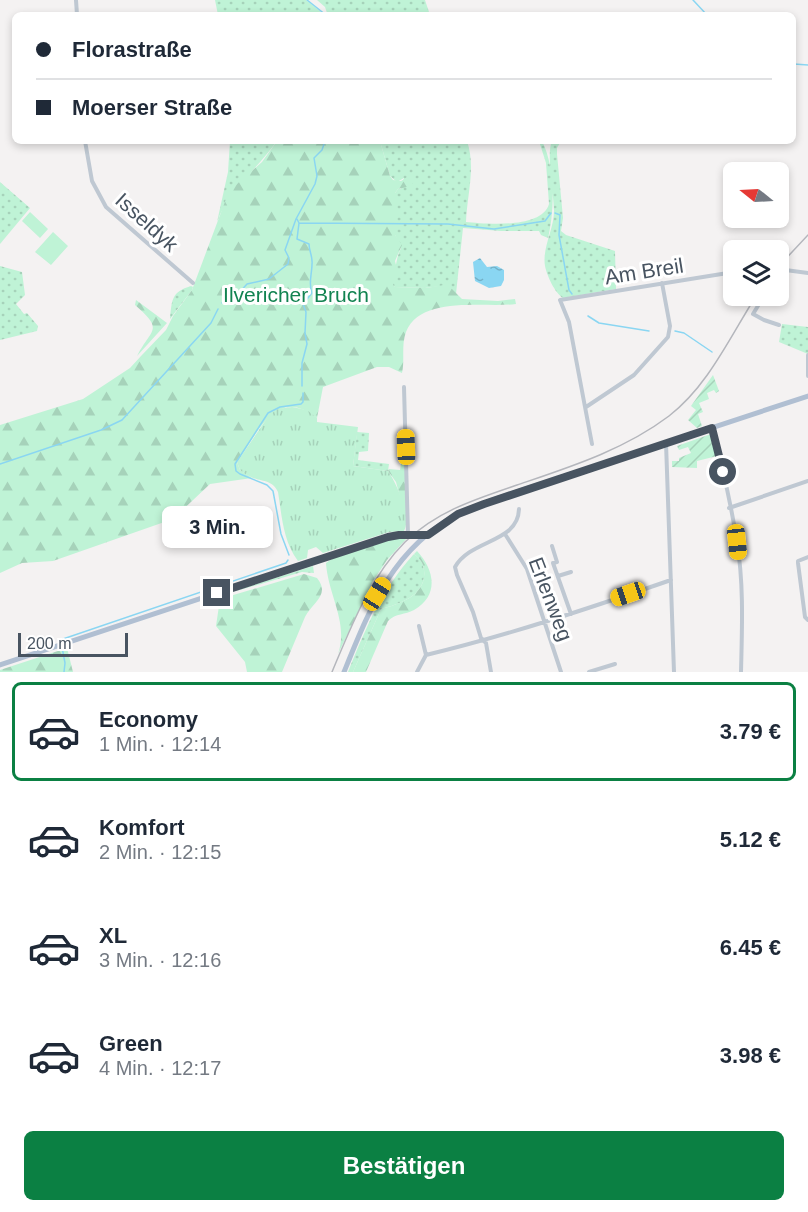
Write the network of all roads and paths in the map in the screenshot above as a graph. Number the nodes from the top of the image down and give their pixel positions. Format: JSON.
{"nodes":[{"id":1,"x":86,"y":144,"type":"edge"},
{"id":2,"x":789,"y":272,"type":"edge"},
{"id":3,"x":808,"y":273,"type":"edge"},
{"id":4,"x":723,"y":274,"type":"edge"},
{"id":5,"x":193,"y":283,"type":"dead end"},
{"id":6,"x":662,"y":283,"type":"junction"},
{"id":7,"x":758,"y":306,"type":"edge"},
{"id":8,"x":779,"y":325,"type":"dead end"},
{"id":9,"x":808,"y":355,"type":"edge"},
{"id":10,"x":808,"y":376,"type":"edge"},
{"id":11,"x":404,"y":387,"type":"dead end"},
{"id":12,"x":808,"y":396,"type":"edge"},
{"id":13,"x":585,"y":407,"type":"junction"},
{"id":14,"x":712,"y":428,"type":"junction"},
{"id":15,"x":666,"y":443,"type":"junction"},
{"id":16,"x":592,"y":444,"type":"dead end"},
{"id":17,"x":808,"y":481,"type":"edge"},
{"id":18,"x":729,"y":508,"type":"junction"},
{"id":19,"x":519,"y":509,"type":"dead end"},
{"id":20,"x":505,"y":534,"type":"junction"},
{"id":21,"x":410,"y":535,"type":"junction"},
{"id":22,"x":428,"y":535,"type":"junction"},
{"id":23,"x":416,"y":546,"type":"junction"},
{"id":24,"x":552,"y":546,"type":"dead end"},
{"id":25,"x":808,"y":558,"type":"edge"},
{"id":26,"x":571,"y":572,"type":"dead end"},
{"id":27,"x":558,"y":576,"type":"junction"},
{"id":28,"x":671,"y":580,"type":"junction"},
{"id":29,"x":571,"y":614,"type":"junction"},
{"id":30,"x":808,"y":620,"type":"edge"},
{"id":31,"x":545,"y":623,"type":"junction"},
{"id":32,"x":419,"y":626,"type":"dead end"},
{"id":33,"x":484,"y":641,"type":"junction"},
{"id":34,"x":426,"y":655,"type":"junction"},
{"id":35,"x":615,"y":664,"type":"dead end"},
{"id":36,"x":0,"y":665,"type":"edge"},
{"id":37,"x":344,"y":672,"type":"edge"},
{"id":38,"x":417,"y":672,"type":"edge"},
{"id":39,"x":491,"y":672,"type":"edge"},
{"id":40,"x":561,"y":672,"type":"edge"},
{"id":41,"x":589,"y":672,"type":"edge"},
{"id":42,"x":674,"y":672,"type":"edge"},
{"id":43,"x":741,"y":672,"type":"edge"}],
"edges":[{"from":1,"to":5,"type":"street","name":"Isseldyk"},
{"from":2,"to":3,"type":"street"},
{"from":4,"to":6,"type":"street","name":"Am Breil"},
{"from":6,"to":13,"type":"street"},
{"from":6,"to":13,"type":"street","name":"Am Breil"},
{"from":7,"to":8,"type":"street"},
{"from":9,"to":10,"type":"street"},
{"from":11,"to":21,"type":"street"},
{"from":12,"to":14,"type":"main road"},
{"from":13,"to":16,"type":"street"},
{"from":14,"to":15,"type":"main road"},
{"from":14,"to":18,"type":"street"},
{"from":15,"to":22,"type":"main road"},
{"from":15,"to":28,"type":"street"},
{"from":17,"to":18,"type":"street"},
{"from":18,"to":43,"type":"street"},
{"from":19,"to":20,"type":"street"},
{"from":20,"to":31,"type":"street","name":"Erlenweg"},
{"from":20,"to":33,"type":"street"},
{"from":21,"to":22,"type":"main road"},
{"from":21,"to":23,"type":"main road"},
{"from":21,"to":36,"type":"main road"},
{"from":22,"to":23,"type":"main road"},
{"from":23,"to":37,"type":"main road"},
{"from":24,"to":27,"type":"street"},
{"from":25,"to":30,"type":"street"},
{"from":26,"to":27,"type":"street"},
{"from":27,"to":29,"type":"street"},
{"from":28,"to":29,"type":"street"},
{"from":28,"to":42,"type":"street"},
{"from":29,"to":31,"type":"street"},
{"from":31,"to":33,"type":"street"},
{"from":31,"to":40,"type":"street","name":"Erlenweg"},
{"from":32,"to":34,"type":"street"},
{"from":33,"to":34,"type":"street"},
{"from":33,"to":39,"type":"street"},
{"from":34,"to":38,"type":"street"},
{"from":35,"to":41,"type":"street"}]}
